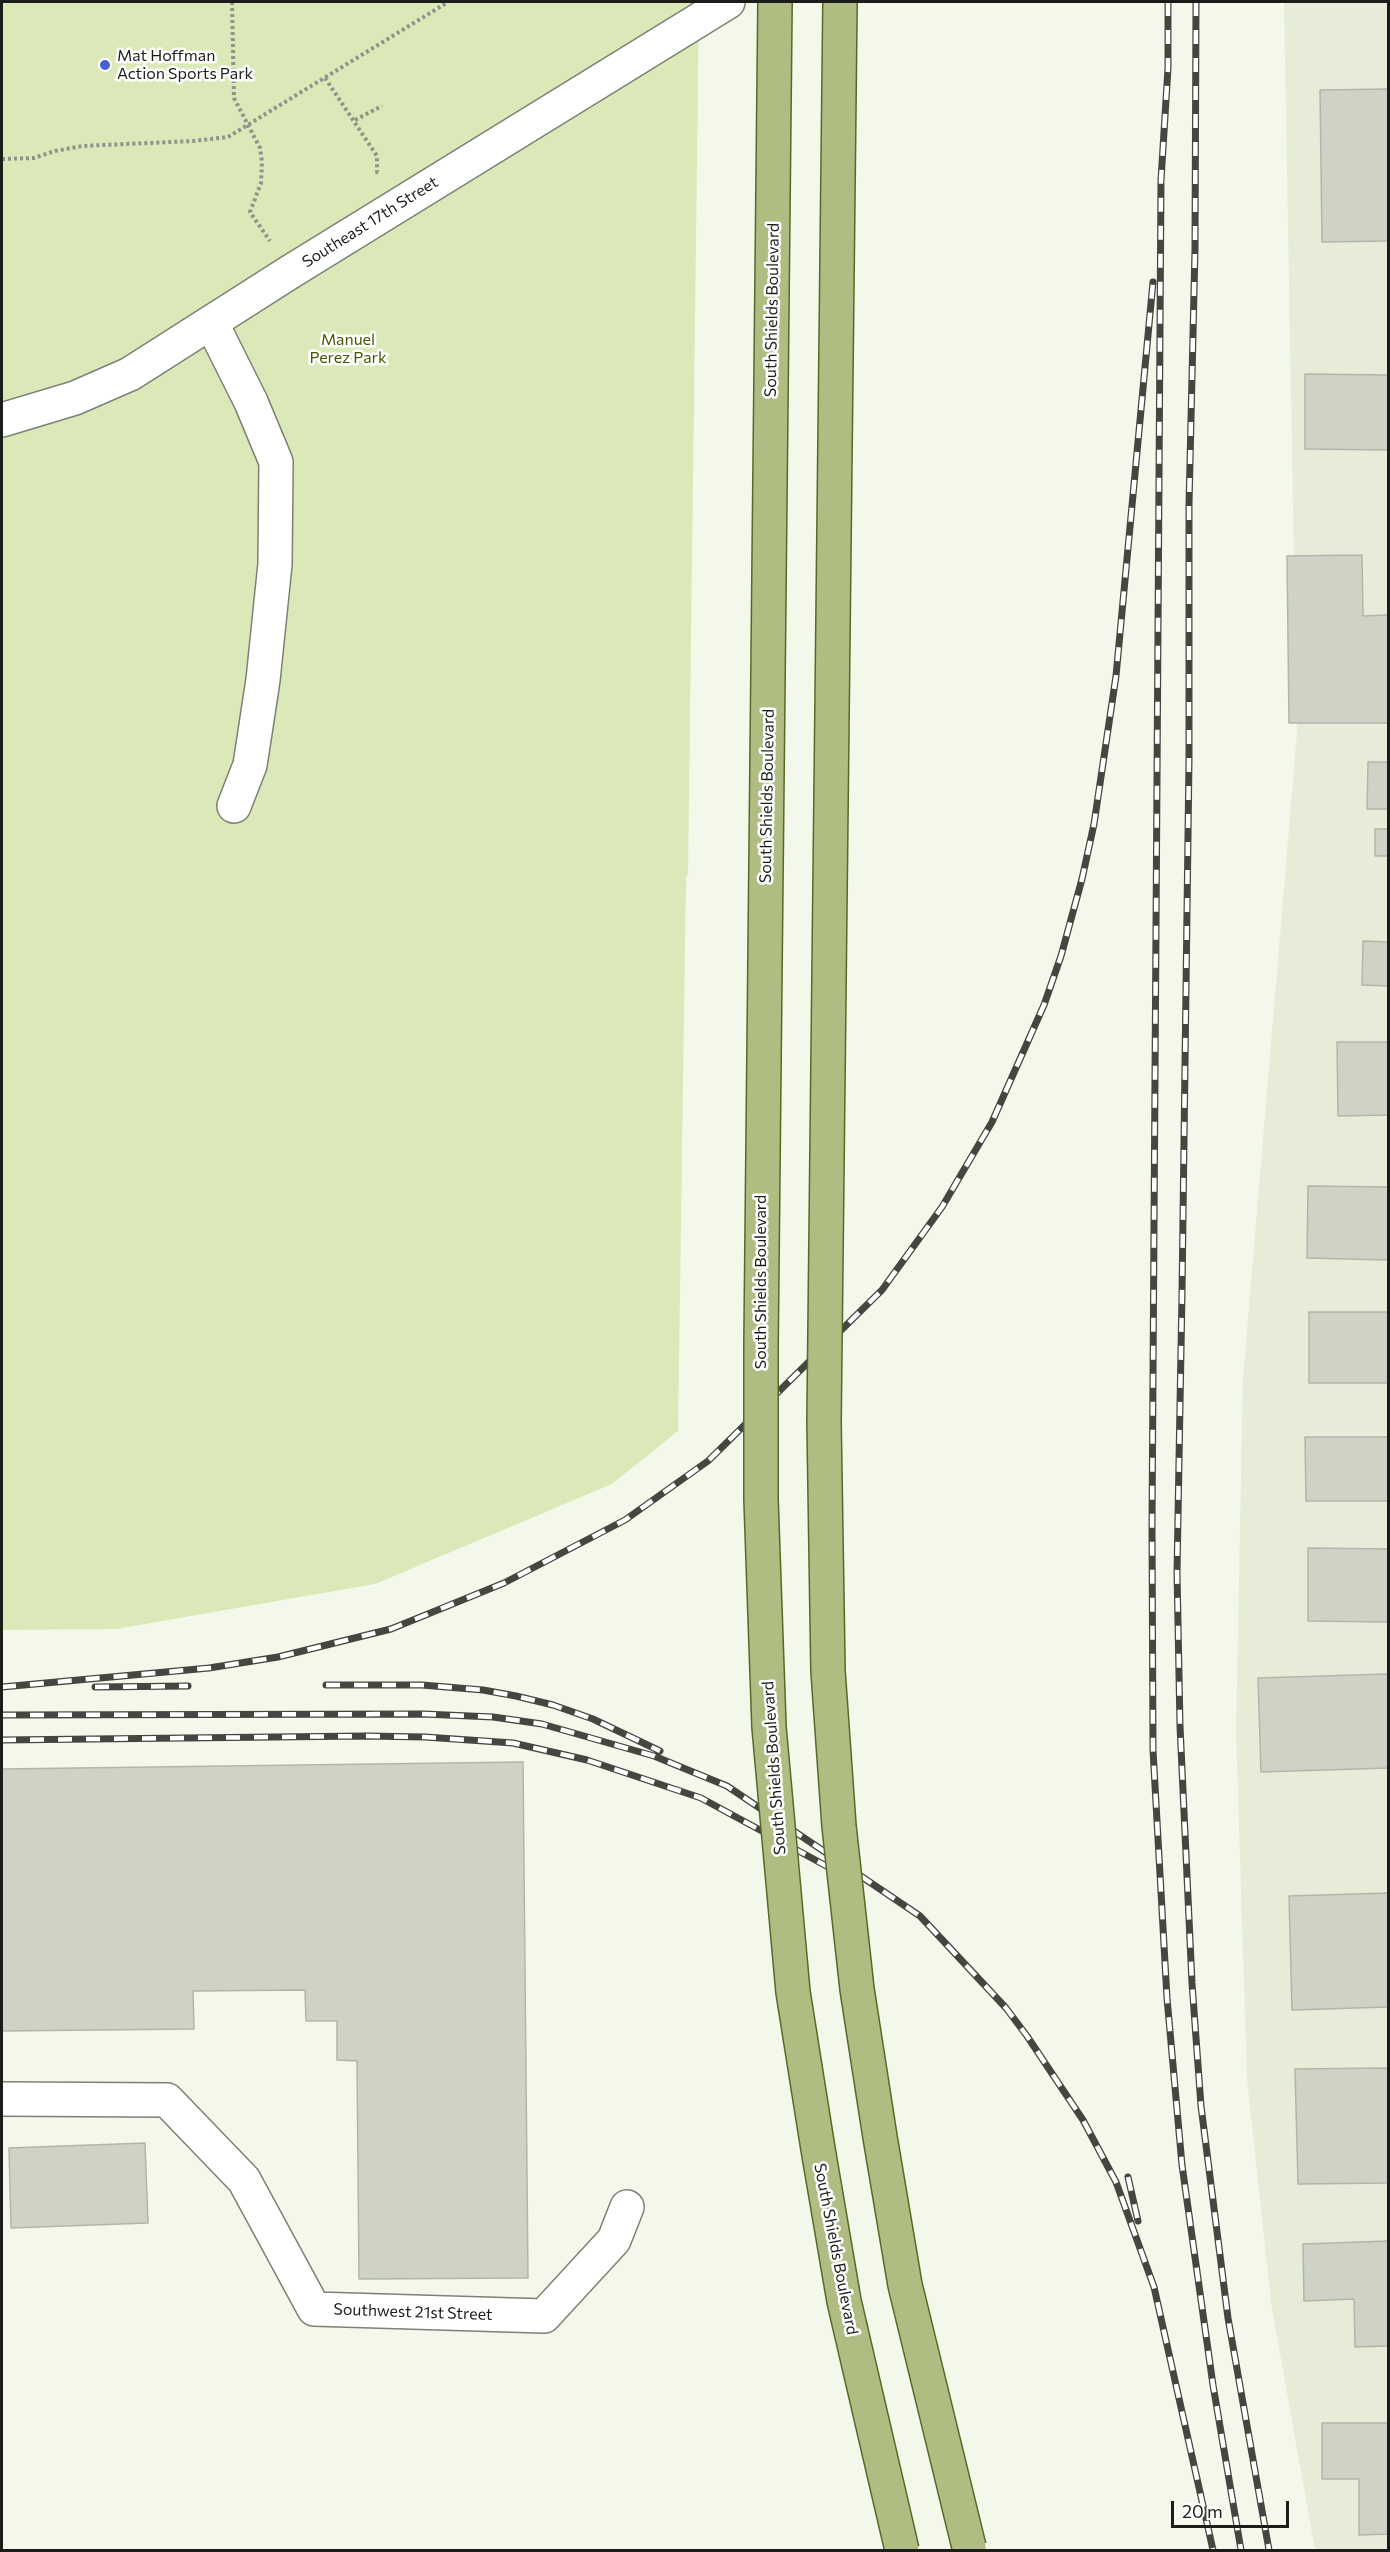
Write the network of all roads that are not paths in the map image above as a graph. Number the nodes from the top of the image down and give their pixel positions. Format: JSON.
{"nodes":[{"id":1,"x":728,"y":2,"type":"edge"},
{"id":2,"x":775,"y":2,"type":"edge"},
{"id":3,"x":840,"y":2,"type":"edge"},
{"id":4,"x":211,"y":322,"type":"junction"},
{"id":5,"x":2,"y":420,"type":"edge"},
{"id":6,"x":234,"y":806,"type":"dead end"},
{"id":7,"x":2,"y":2099,"type":"edge"},
{"id":8,"x":627,"y":2207,"type":"dead end"},
{"id":9,"x":969,"y":2547,"type":"dead end"},
{"id":10,"x":902,"y":2550,"type":"edge"}],
"edges":[{"from":1,"to":4,"type":"street","name":"Southeast 17th Street"},
{"from":2,"to":10,"type":"main road","name":"South Shields Boulevard","bridge":true},
{"from":3,"to":9,"type":"main road","bridge":true},
{"from":4,"to":5,"type":"street","name":"Southeast 17th Street"},
{"from":4,"to":6,"type":"street"},
{"from":7,"to":8,"type":"street","name":"Southwest 21st Street"}]}
